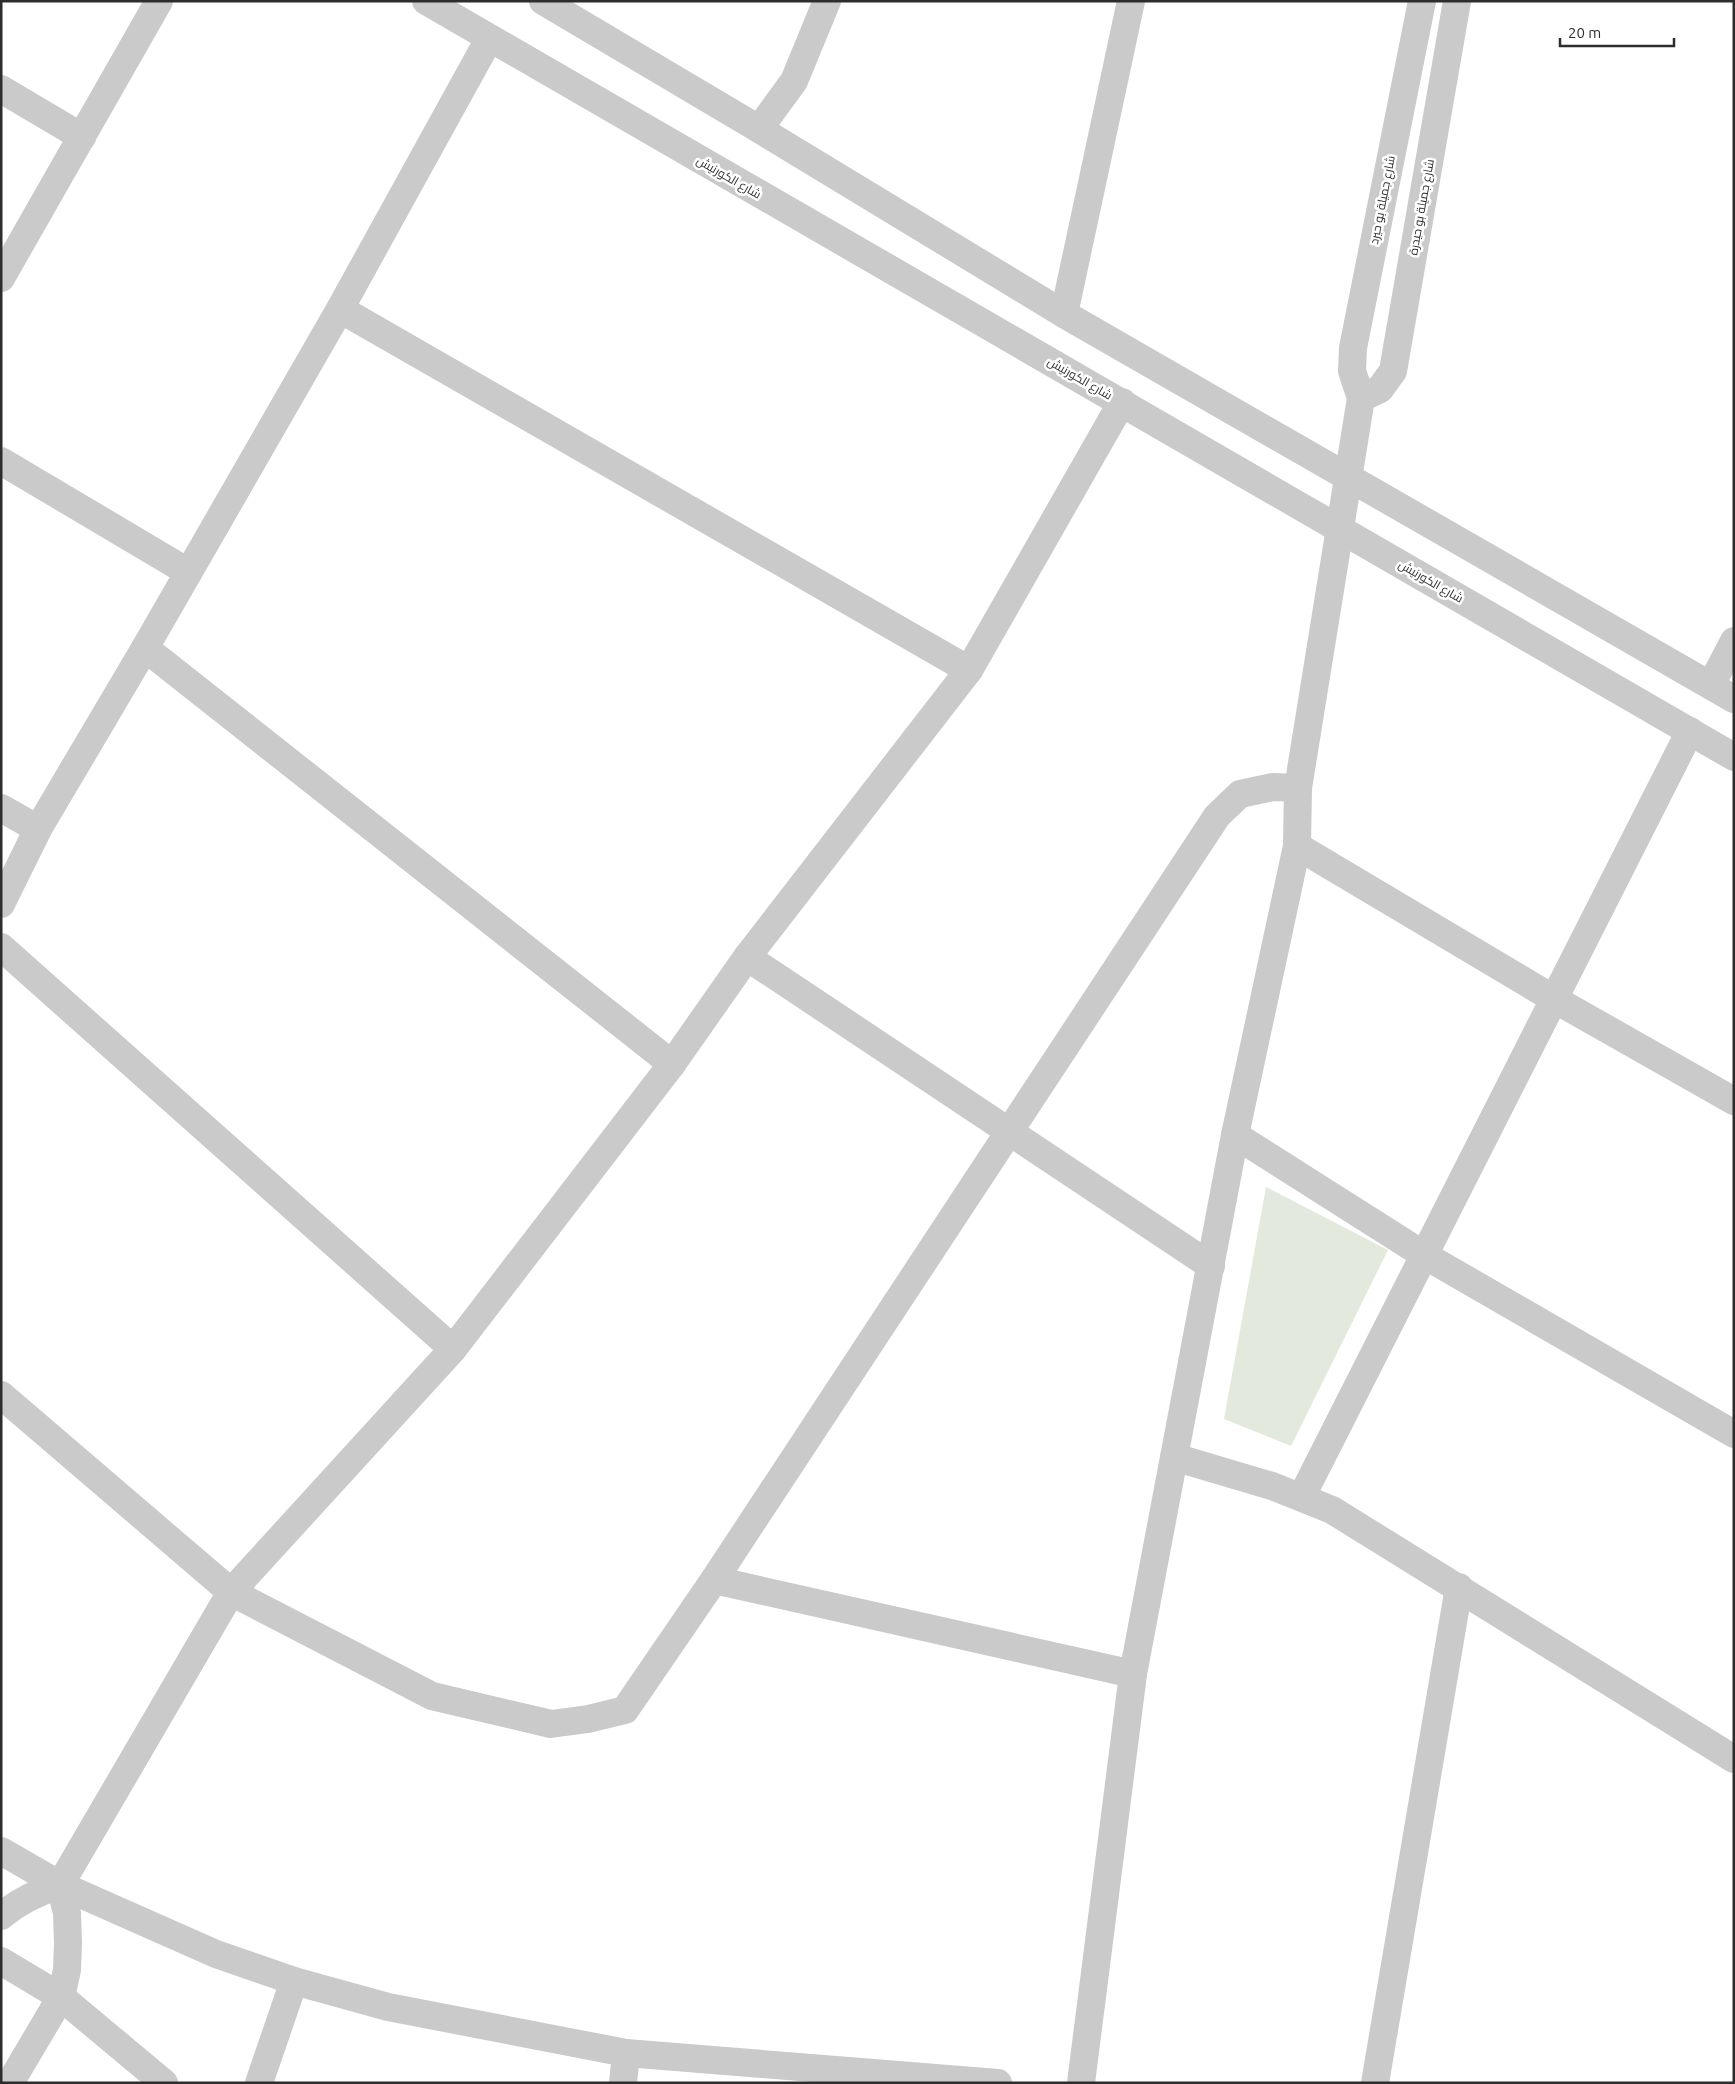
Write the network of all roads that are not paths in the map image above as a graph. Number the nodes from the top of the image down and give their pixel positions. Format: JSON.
{"nodes":[{"id":1,"x":159,"y":1,"type":"edge"},
{"id":2,"x":426,"y":1,"type":"edge"},
{"id":3,"x":543,"y":1,"type":"edge"},
{"id":4,"x":827,"y":1,"type":"edge"},
{"id":5,"x":1130,"y":1,"type":"edge"},
{"id":6,"x":1422,"y":1,"type":"edge"},
{"id":7,"x":1457,"y":1,"type":"edge"},
{"id":8,"x":489,"y":39,"type":"junction"},
{"id":9,"x":1,"y":89,"type":"edge"},
{"id":10,"x":759,"y":129,"type":"junction"},
{"id":11,"x":82,"y":137,"type":"junction"},
{"id":12,"x":1,"y":278,"type":"edge"},
{"id":13,"x":340,"y":308,"type":"junction"},
{"id":14,"x":1064,"y":314,"type":"junction"},
{"id":15,"x":1361,"y":398,"type":"junction"},
{"id":16,"x":1122,"y":402,"type":"junction"},
{"id":17,"x":1,"y":461,"type":"edge"},
{"id":18,"x":1348,"y":476,"type":"junction"},
{"id":19,"x":1340,"y":528,"type":"junction"},
{"id":20,"x":188,"y":572,"type":"junction"},
{"id":21,"x":1734,"y":640,"type":"edge"},
{"id":22,"x":145,"y":648,"type":"junction"},
{"id":23,"x":969,"y":670,"type":"junction"},
{"id":24,"x":1722,"y":692,"type":"edge"},
{"id":25,"x":1690,"y":731,"type":"junction"},
{"id":26,"x":1734,"y":757,"type":"edge"},
{"id":27,"x":1298,"y":788,"type":"junction"},
{"id":28,"x":1,"y":808,"type":"edge"},
{"id":29,"x":38,"y":829,"type":"junction"},
{"id":30,"x":1297,"y":846,"type":"junction"},
{"id":31,"x":1,"y":904,"type":"edge"},
{"id":32,"x":1,"y":947,"type":"edge"},
{"id":33,"x":747,"y":957,"type":"junction"},
{"id":34,"x":1554,"y":999,"type":"junction"},
{"id":35,"x":672,"y":1064,"type":"junction"},
{"id":36,"x":1734,"y":1101,"type":"edge"},
{"id":37,"x":1010,"y":1132,"type":"junction"},
{"id":38,"x":1235,"y":1135,"type":"junction"},
{"id":39,"x":1424,"y":1255,"type":"junction"},
{"id":40,"x":1211,"y":1266,"type":"junction"},
{"id":41,"x":453,"y":1349,"type":"junction"},
{"id":42,"x":1,"y":1395,"type":"edge"},
{"id":43,"x":1734,"y":1434,"type":"edge"},
{"id":44,"x":1174,"y":1457,"type":"junction"},
{"id":45,"x":1302,"y":1496,"type":"junction"},
{"id":46,"x":714,"y":1580,"type":"junction"},
{"id":47,"x":1459,"y":1587,"type":"junction"},
{"id":48,"x":231,"y":1592,"type":"junction"},
{"id":49,"x":1133,"y":1674,"type":"junction"},
{"id":50,"x":1734,"y":1759,"type":"edge"},
{"id":51,"x":1,"y":1851,"type":"edge"},
{"id":52,"x":60,"y":1884,"type":"junction"},
{"id":53,"x":1,"y":1916,"type":"edge"},
{"id":54,"x":1,"y":1961,"type":"edge"},
{"id":55,"x":294,"y":1982,"type":"junction"},
{"id":56,"x":61,"y":1997,"type":"junction"},
{"id":57,"x":626,"y":2053,"type":"junction"},
{"id":58,"x":10,"y":2083,"type":"edge"},
{"id":59,"x":164,"y":2083,"type":"edge"},
{"id":60,"x":259,"y":2083,"type":"edge"},
{"id":61,"x":623,"y":2083,"type":"edge"},
{"id":62,"x":998,"y":2083,"type":"edge"},
{"id":63,"x":1081,"y":2083,"type":"edge"},
{"id":64,"x":1375,"y":2083,"type":"edge"}],
"edges":[{"from":1,"to":11,"type":"street"},
{"from":2,"to":8,"type":"street","name":"شارع الكورنيش"},
{"from":3,"to":10,"type":"street"},
{"from":4,"to":10,"type":"street"},
{"from":5,"to":14,"type":"street"},
{"from":6,"to":15,"type":"street","name":"شارع جميلة بو حيرد"},
{"from":7,"to":15,"type":"street","name":"شارع جميلة بو حيدرة"},
{"from":8,"to":13,"type":"street"},
{"from":8,"to":16,"type":"street","name":"شارع الكورنيش"},
{"from":9,"to":11,"type":"street"},
{"from":10,"to":14,"type":"street"},
{"from":11,"to":12,"type":"street"},
{"from":13,"to":20,"type":"street"},
{"from":13,"to":23,"type":"street"},
{"from":14,"to":18,"type":"street"},
{"from":15,"to":18,"type":"street"},
{"from":16,"to":19,"type":"street","name":"شارع الكورنيش"},
{"from":16,"to":23,"type":"street"},
{"from":17,"to":20,"type":"street"},
{"from":18,"to":19,"type":"street"},
{"from":18,"to":24,"type":"street"},
{"from":19,"to":25,"type":"street","name":"شارع الكورنيش"},
{"from":19,"to":27,"type":"street"},
{"from":20,"to":22,"type":"street"},
{"from":21,"to":24,"type":"street"},
{"from":22,"to":29,"type":"street"},
{"from":22,"to":35,"type":"street"},
{"from":23,"to":33,"type":"street"},
{"from":25,"to":26,"type":"street","name":"شارع الكورنيش"},
{"from":25,"to":34,"type":"street"},
{"from":27,"to":30,"type":"street"},
{"from":27,"to":37,"type":"street"},
{"from":28,"to":29,"type":"street"},
{"from":29,"to":31,"type":"street"},
{"from":30,"to":34,"type":"street"},
{"from":30,"to":38,"type":"street"},
{"from":32,"to":41,"type":"street"},
{"from":33,"to":35,"type":"street"},
{"from":33,"to":37,"type":"street"},
{"from":34,"to":36,"type":"street"},
{"from":34,"to":39,"type":"street"},
{"from":35,"to":41,"type":"street"},
{"from":37,"to":40,"type":"street"},
{"from":37,"to":46,"type":"street"},
{"from":38,"to":39,"type":"street"},
{"from":38,"to":40,"type":"street"},
{"from":39,"to":43,"type":"street"},
{"from":39,"to":45,"type":"street"},
{"from":40,"to":44,"type":"street"},
{"from":41,"to":48,"type":"street"},
{"from":42,"to":48,"type":"street"},
{"from":44,"to":45,"type":"street"},
{"from":44,"to":49,"type":"street"},
{"from":45,"to":47,"type":"street"},
{"from":46,"to":48,"type":"street"},
{"from":46,"to":49,"type":"street"},
{"from":47,"to":50,"type":"street"},
{"from":47,"to":64,"type":"street"},
{"from":48,"to":52,"type":"street"},
{"from":49,"to":63,"type":"street"},
{"from":51,"to":52,"type":"street"},
{"from":52,"to":53,"type":"street"},
{"from":52,"to":55,"type":"street"},
{"from":52,"to":56,"type":"street"},
{"from":54,"to":56,"type":"street"},
{"from":55,"to":57,"type":"street"},
{"from":55,"to":60,"type":"street"},
{"from":56,"to":58,"type":"street"},
{"from":56,"to":59,"type":"street"},
{"from":57,"to":61,"type":"street"},
{"from":57,"to":62,"type":"street"}]}
